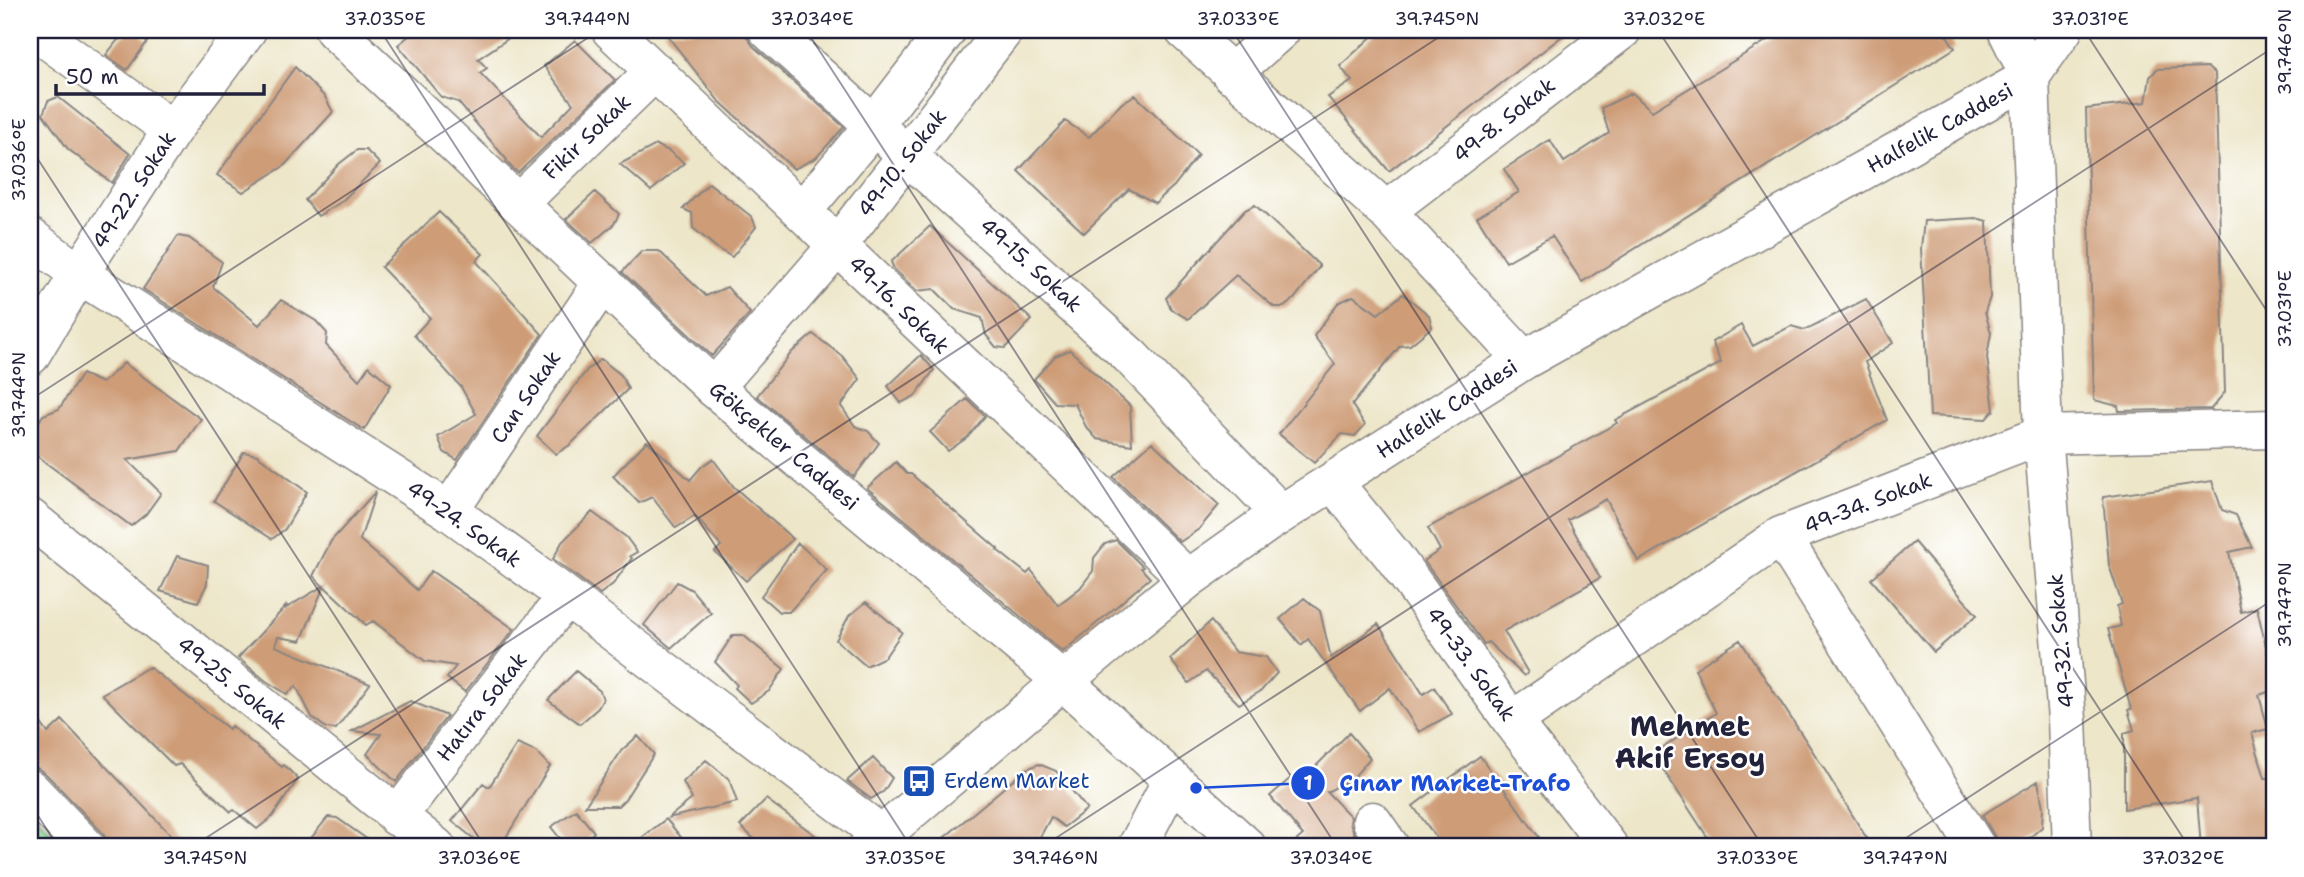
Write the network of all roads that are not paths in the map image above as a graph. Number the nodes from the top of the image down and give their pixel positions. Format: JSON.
{"nodes":[{"id":1,"x":247,"y":30,"type":"edge"},
{"id":2,"x":611,"y":30,"type":"edge"},
{"id":3,"x":768,"y":30,"type":"edge"},
{"id":4,"x":947,"y":30,"type":"edge"},
{"id":5,"x":1004,"y":30,"type":"edge"},
{"id":6,"x":1184,"y":30,"type":"edge"},
{"id":7,"x":1281,"y":30,"type":"edge"},
{"id":8,"x":1622,"y":30,"type":"edge"},
{"id":9,"x":2007,"y":30,"type":"edge"},
{"id":10,"x":2063,"y":30,"type":"edge"},
{"id":11,"x":337,"y":31,"type":"edge"},
{"id":12,"x":30,"y":33,"type":"edge"},
{"id":13,"x":655,"y":71,"type":"junction"},
{"id":14,"x":1231,"y":74,"type":"junction"},
{"id":15,"x":2030,"y":77,"type":"junction"},
{"id":16,"x":875,"y":124,"type":"junction"},
{"id":17,"x":172,"y":130,"type":"junction"},
{"id":18,"x":909,"y":154,"type":"junction"},
{"id":19,"x":519,"y":203,"type":"junction"},
{"id":20,"x":803,"y":210,"type":"junction"},
{"id":21,"x":1386,"y":211,"type":"junction"},
{"id":22,"x":30,"y":237,"type":"edge"},
{"id":23,"x":837,"y":246,"type":"junction"},
{"id":24,"x":79,"y":274,"type":"junction"},
{"id":25,"x":603,"y":282,"type":"junction"},
{"id":26,"x":30,"y":356,"type":"edge"},
{"id":27,"x":1524,"y":360,"type":"junction"},
{"id":28,"x":714,"y":388,"type":"junction"},
{"id":29,"x":2274,"y":429,"type":"edge"},
{"id":30,"x":2043,"y":435,"type":"junction"},
{"id":31,"x":1333,"y":481,"type":"junction"},
{"id":32,"x":449,"y":511,"type":"junction"},
{"id":33,"x":1281,"y":514,"type":"junction"},
{"id":34,"x":30,"y":518,"type":"edge"},
{"id":35,"x":1781,"y":536,"type":"junction"},
{"id":36,"x":1188,"y":579,"type":"junction"},
{"id":37,"x":566,"y":597,"type":"junction"},
{"id":38,"x":1063,"y":681,"type":"junction"},
{"id":39,"x":1512,"y":721,"type":"junction"},
{"id":40,"x":1172,"y":780,"type":"junction"},
{"id":41,"x":30,"y":789,"type":"edge"},
{"id":42,"x":397,"y":817,"type":"junction"},
{"id":43,"x":875,"y":841,"type":"edge"},
{"id":44,"x":86,"y":847,"type":"edge"},
{"id":45,"x":436,"y":847,"type":"edge"},
{"id":46,"x":1137,"y":847,"type":"edge"},
{"id":47,"x":1247,"y":847,"type":"edge"},
{"id":48,"x":1609,"y":847,"type":"edge"},
{"id":49,"x":1976,"y":847,"type":"edge"},
{"id":50,"x":2072,"y":847,"type":"edge"}],
"edges":[{"from":1,"to":17,"type":"street","name":"49-22. Sokak"},
{"from":2,"to":13,"type":"street","name":"49-16. Sokak"},
{"from":3,"to":16,"type":"street","name":"49-15. Sokak"},
{"from":4,"to":16,"type":"street"},
{"from":5,"to":18,"type":"street","name":"49-10. Sokak"},
{"from":6,"to":14,"type":"street"},
{"from":7,"to":14,"type":"street"},
{"from":8,"to":21,"type":"street","name":"49-8. Sokak"},
{"from":9,"to":15,"type":"street"},
{"from":10,"to":15,"type":"street","name":"Halfelik Caddesi"},
{"from":11,"to":19,"type":"street","name":"Gökçekler Caddesi"},
{"from":12,"to":17,"type":"street"},
{"from":13,"to":19,"type":"street","name":"Fikir Sokak"},
{"from":13,"to":20,"type":"street","name":"49-16. Sokak"},
{"from":14,"to":21,"type":"street"},
{"from":15,"to":27,"type":"street","name":"Halfelik Caddesi"},
{"from":15,"to":30,"type":"street","name":"49-32. Sokak"},
{"from":16,"to":18,"type":"street","name":"49-15. Sokak"},
{"from":16,"to":20,"type":"street"},
{"from":17,"to":24,"type":"street","name":"49-22. Sokak"},
{"from":18,"to":23,"type":"street","name":"49-10. Sokak"},
{"from":18,"to":33,"type":"street","name":"49-15. Sokak"},
{"from":19,"to":25,"type":"street","name":"Gökçekler Caddesi"},
{"from":20,"to":23,"type":"street","name":"49-16. Sokak"},
{"from":21,"to":27,"type":"street"},
{"from":22,"to":24,"type":"street","name":"49-24. Sokak"},
{"from":23,"to":28,"type":"street","name":"49-10. Sokak"},
{"from":23,"to":36,"type":"street","name":"49-16. Sokak"},
{"from":24,"to":26,"type":"street","name":"49-22. Sokak"},
{"from":24,"to":32,"type":"street","name":"49-24. Sokak"},
{"from":25,"to":28,"type":"street","name":"Gökçekler Caddesi"},
{"from":25,"to":32,"type":"street","name":"Can Sokak"},
{"from":27,"to":31,"type":"street","name":"Halfelik Caddesi"},
{"from":28,"to":38,"type":"street","name":"Gökçekler Caddesi"},
{"from":29,"to":30,"type":"street","name":"49-34. Sokak"},
{"from":30,"to":35,"type":"street","name":"49-34. Sokak"},
{"from":30,"to":50,"type":"street","name":"49-32. Sokak"},
{"from":31,"to":33,"type":"street","name":"Halfelik Caddesi"},
{"from":31,"to":39,"type":"street","name":"49-33. Sokak"},
{"from":32,"to":37,"type":"street","name":"49-24. Sokak"},
{"from":33,"to":36,"type":"street","name":"Halfelik Caddesi"},
{"from":34,"to":42,"type":"street","name":"49-25. Sokak"},
{"from":35,"to":39,"type":"street","name":"49-34. Sokak"},
{"from":35,"to":49,"type":"street"},
{"from":36,"to":38,"type":"street","name":"Halfelik Caddesi"},
{"from":37,"to":42,"type":"street","name":"Hatıra Sokak"},
{"from":37,"to":43,"type":"street","name":"49-24. Sokak"},
{"from":38,"to":40,"type":"street","name":"Gökçekler Caddesi"},
{"from":38,"to":43,"type":"street","name":"Halfelik Caddesi"},
{"from":39,"to":48,"type":"street","name":"49-33. Sokak"},
{"from":40,"to":46,"type":"street"},
{"from":40,"to":47,"type":"street","name":"Gökçekler Caddesi"},
{"from":41,"to":44,"type":"street"},
{"from":42,"to":45,"type":"street","name":"49-25. Sokak"}]}
